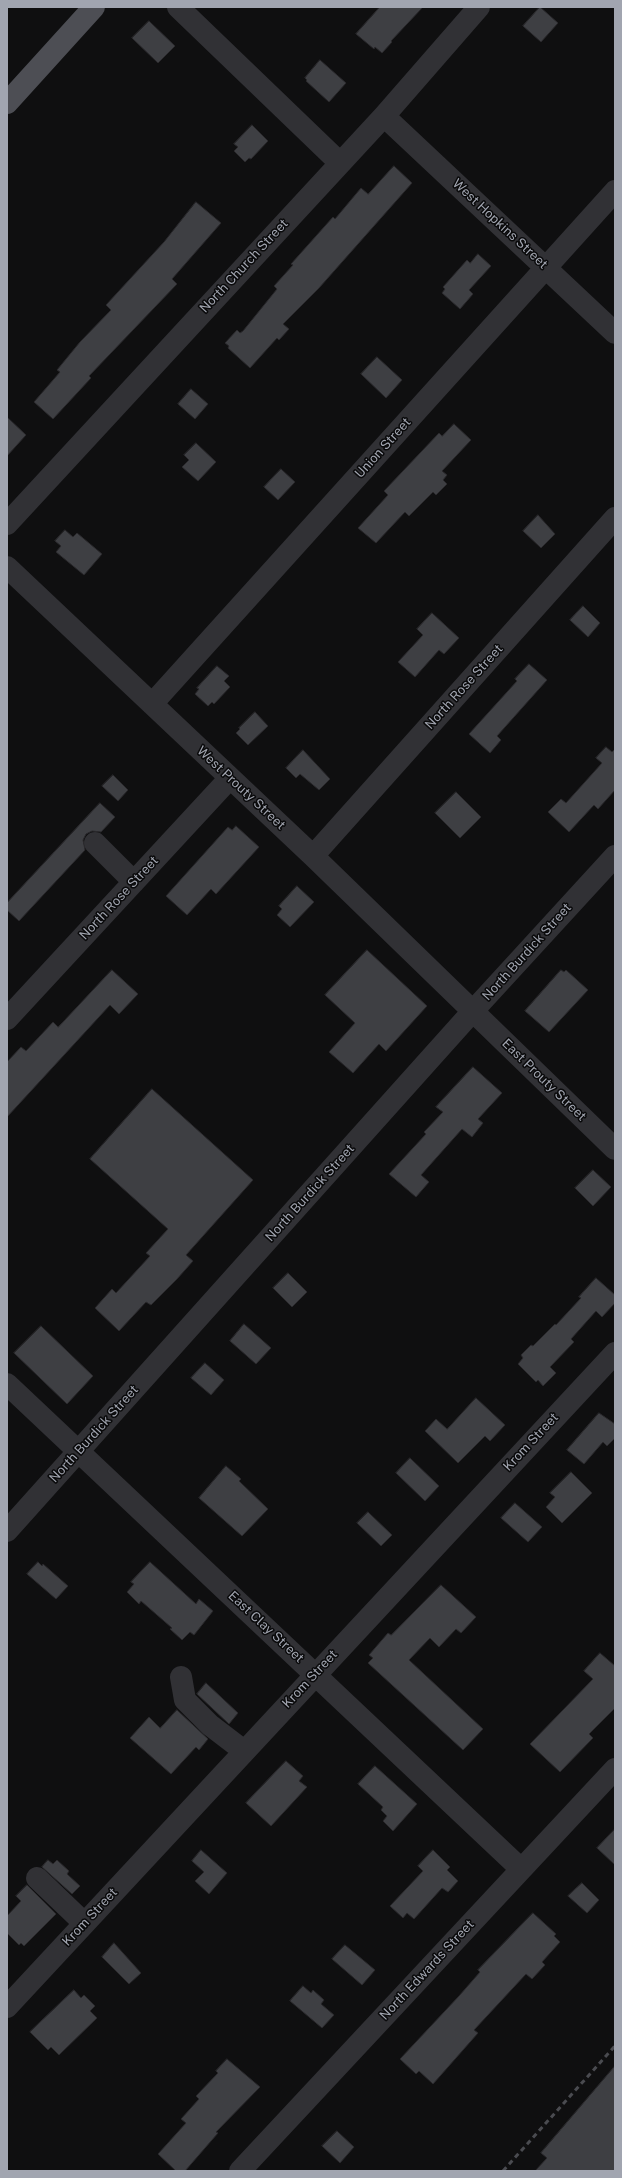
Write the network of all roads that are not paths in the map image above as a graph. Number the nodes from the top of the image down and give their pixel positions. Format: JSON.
{"nodes":[{"id":1,"x":94,"y":7,"type":"edge"},
{"id":2,"x":178,"y":7,"type":"edge"},
{"id":3,"x":479,"y":7,"type":"edge"},
{"id":4,"x":7,"y":103,"type":"edge"},
{"id":5,"x":384,"y":116,"type":"junction"},
{"id":6,"x":340,"y":163,"type":"junction"},
{"id":7,"x":615,"y":192,"type":"edge"},
{"id":8,"x":546,"y":267,"type":"junction"},
{"id":9,"x":615,"y":333,"type":"edge"},
{"id":10,"x":615,"y":518,"type":"edge"},
{"id":11,"x":7,"y":524,"type":"edge"},
{"id":12,"x":7,"y":567,"type":"edge"},
{"id":13,"x":152,"y":704,"type":"junction"},
{"id":14,"x":230,"y":778,"type":"junction"},
{"id":15,"x":95,"y":843,"type":"dead end"},
{"id":16,"x":313,"y":856,"type":"junction"},
{"id":17,"x":615,"y":856,"type":"edge"},
{"id":18,"x":134,"y":882,"type":"junction"},
{"id":19,"x":472,"y":1012,"type":"junction"},
{"id":20,"x":7,"y":1019,"type":"edge"},
{"id":21,"x":615,"y":1149,"type":"edge"},
{"id":22,"x":615,"y":1353,"type":"edge"},
{"id":23,"x":7,"y":1384,"type":"edge"},
{"id":24,"x":79,"y":1452,"type":"junction"},
{"id":25,"x":7,"y":1531,"type":"edge"},
{"id":26,"x":315,"y":1674,"type":"junction"},
{"id":27,"x":181,"y":1677,"type":"dead end"},
{"id":28,"x":244,"y":1751,"type":"junction"},
{"id":29,"x":615,"y":1769,"type":"edge"},
{"id":30,"x":521,"y":1870,"type":"junction"},
{"id":31,"x":37,"y":1878,"type":"dead end"},
{"id":32,"x":84,"y":1923,"type":"junction"},
{"id":33,"x":7,"y":2007,"type":"edge"},
{"id":34,"x":240,"y":2171,"type":"edge"}],
"edges":[{"from":1,"to":4,"type":"main road"},
{"from":2,"to":6,"type":"street"},
{"from":3,"to":5,"type":"street","name":"North Church Street"},
{"from":5,"to":6,"type":"street","name":"North Church Street"},
{"from":5,"to":8,"type":"street","name":"West Hopkins Street"},
{"from":6,"to":11,"type":"street","name":"North Church Street"},
{"from":7,"to":8,"type":"street","name":"Union Street"},
{"from":8,"to":9,"type":"street","name":"West Hopkins Street"},
{"from":8,"to":13,"type":"street","name":"Union Street"},
{"from":10,"to":16,"type":"street","name":"North Rose Street"},
{"from":12,"to":13,"type":"street","name":"West Prouty Street"},
{"from":13,"to":14,"type":"street","name":"West Prouty Street"},
{"from":14,"to":16,"type":"street","name":"West Prouty Street"},
{"from":14,"to":18,"type":"street","name":"North Rose Street"},
{"from":15,"to":18,"type":"street"},
{"from":16,"to":19,"type":"street","name":"West Prouty Street"},
{"from":17,"to":19,"type":"street","name":"North Burdick Street"},
{"from":18,"to":20,"type":"street","name":"North Rose Street"},
{"from":19,"to":21,"type":"street","name":"East Prouty Street"},
{"from":19,"to":24,"type":"street","name":"North Burdick Street"},
{"from":22,"to":26,"type":"street","name":"Krom Street"},
{"from":23,"to":24,"type":"street","name":"East Clay Street"},
{"from":24,"to":25,"type":"street","name":"North Burdick Street"},
{"from":24,"to":26,"type":"street","name":"East Clay Street"},
{"from":26,"to":28,"type":"street","name":"Krom Street"},
{"from":26,"to":30,"type":"street","name":"East Clay Street"},
{"from":27,"to":28,"type":"street"},
{"from":28,"to":32,"type":"street","name":"Krom Street"},
{"from":29,"to":30,"type":"street","name":"North Edwards Street"},
{"from":30,"to":34,"type":"street","name":"North Edwards Street"},
{"from":31,"to":32,"type":"street"},
{"from":32,"to":33,"type":"street","name":"Krom Street"}]}
